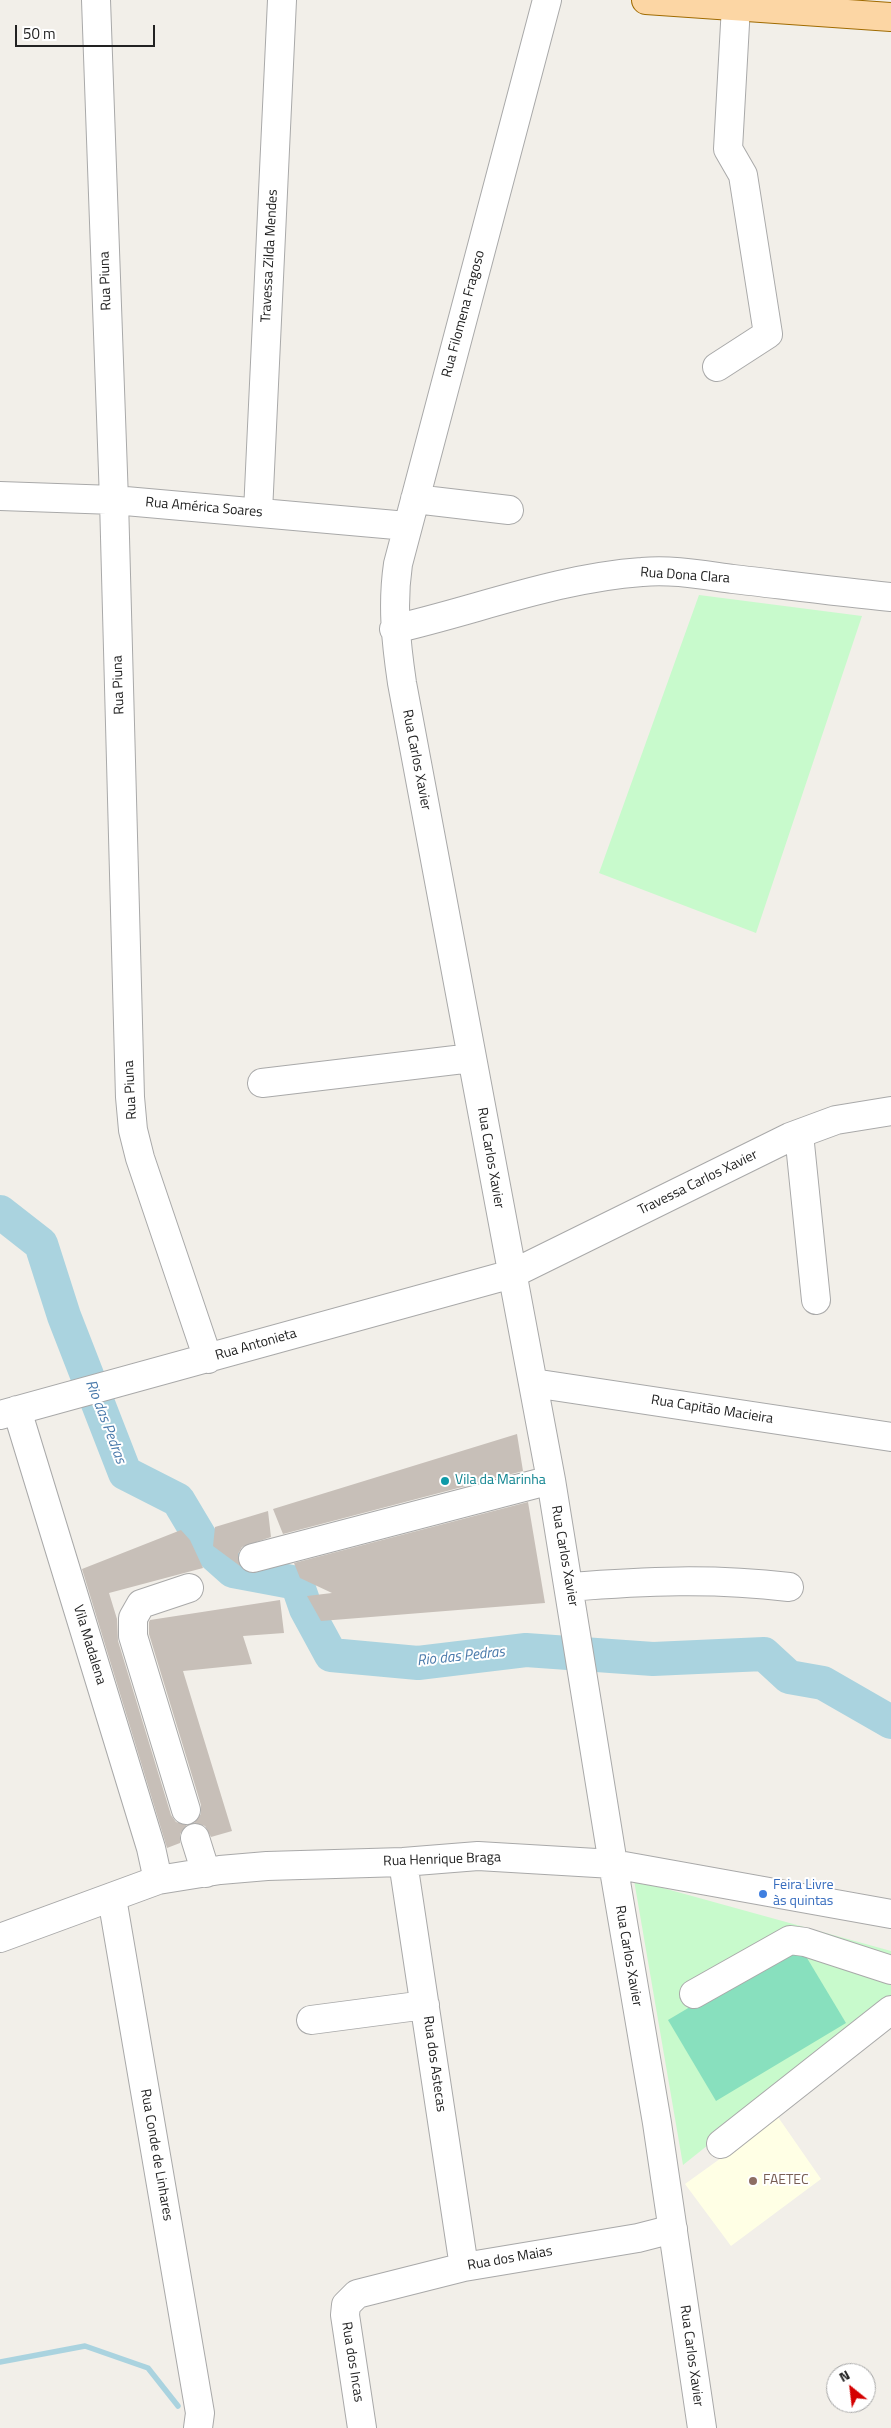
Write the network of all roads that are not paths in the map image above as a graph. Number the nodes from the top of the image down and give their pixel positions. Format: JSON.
{"nodes":[{"id":1,"x":96,"y":0,"type":"edge"},
{"id":2,"x":282,"y":0,"type":"edge"},
{"id":3,"x":547,"y":0,"type":"edge"},
{"id":4,"x":646,"y":0,"type":"edge"},
{"id":5,"x":736,"y":6,"type":"junction"},
{"id":6,"x":891,"y":17,"type":"edge"},
{"id":7,"x":716,"y":366,"type":"dead end"},
{"id":8,"x":0,"y":496,"type":"edge"},
{"id":9,"x":415,"y":499,"type":"junction"},
{"id":10,"x":114,"y":500,"type":"junction"},
{"id":11,"x":509,"y":510,"type":"dead end"},
{"id":12,"x":258,"y":512,"type":"junction"},
{"id":13,"x":407,"y":526,"type":"junction"},
{"id":14,"x":891,"y":598,"type":"edge"},
{"id":15,"x":394,"y":629,"type":"junction"},
{"id":16,"x":472,"y":1058,"type":"junction"},
{"id":17,"x":262,"y":1083,"type":"dead end"},
{"id":18,"x":891,"y":1111,"type":"edge"},
{"id":19,"x":799,"y":1134,"type":"junction"},
{"id":20,"x":512,"y":1274,"type":"junction"},
{"id":21,"x":816,"y":1300,"type":"dead end"},
{"id":22,"x":208,"y":1359,"type":"junction"},
{"id":23,"x":533,"y":1383,"type":"junction"},
{"id":24,"x":8,"y":1413,"type":"edge"},
{"id":25,"x":891,"y":1437,"type":"edge"},
{"id":26,"x":551,"y":1480,"type":"junction"},
{"id":27,"x":253,"y":1558,"type":"dead end"},
{"id":28,"x":569,"y":1586,"type":"junction"},
{"id":29,"x":189,"y":1588,"type":"dead end"},
{"id":30,"x":789,"y":1588,"type":"dead end"},
{"id":31,"x":186,"y":1810,"type":"dead end"},
{"id":32,"x":195,"y":1838,"type":"dead end"},
{"id":33,"x":403,"y":1862,"type":"junction"},
{"id":34,"x":613,"y":1864,"type":"junction"},
{"id":35,"x":206,"y":1873,"type":"junction"},
{"id":36,"x":158,"y":1880,"type":"junction"},
{"id":37,"x":112,"y":1898,"type":"junction"},
{"id":38,"x":891,"y":1914,"type":"edge"},
{"id":39,"x":0,"y":1938,"type":"edge"},
{"id":40,"x":891,"y":1970,"type":"edge"},
{"id":41,"x":694,"y":1994,"type":"dead end"},
{"id":42,"x":425,"y":2005,"type":"junction"},
{"id":43,"x":891,"y":2010,"type":"edge"},
{"id":44,"x":311,"y":2020,"type":"dead end"},
{"id":45,"x":721,"y":2144,"type":"dead end"},
{"id":46,"x":673,"y":2229,"type":"junction"},
{"id":47,"x":464,"y":2267,"type":"junction"},
{"id":48,"x":351,"y":2298,"type":"joint"},
{"id":49,"x":202,"y":2423,"type":"edge"},
{"id":50,"x":362,"y":2428,"type":"edge"},
{"id":51,"x":702,"y":2428,"type":"edge"}],
"edges":[{"from":1,"to":10,"type":"street","name":"Rua Piuna"},
{"from":2,"to":12,"type":"street","name":"Travessa Zilda Mendes"},
{"from":3,"to":9,"type":"street","name":"Rua Filomena Fragoso"},
{"from":4,"to":5,"type":"main road"},
{"from":5,"to":6,"type":"main road"},
{"from":5,"to":7,"type":"street"},
{"from":8,"to":10,"type":"street","name":"Rua América Soares"},
{"from":9,"to":11,"type":"street"},
{"from":9,"to":13,"type":"street","name":"Rua Filomena Fragoso"},
{"from":10,"to":12,"type":"street","name":"Rua América Soares"},
{"from":10,"to":22,"type":"street","name":"Rua Piuna"},
{"from":12,"to":13,"type":"street","name":"Rua América Soares"},
{"from":13,"to":15,"type":"street","name":"Rua Filomena Fragoso"},
{"from":14,"to":15,"type":"street","name":"Rua Dona Clara"},
{"from":15,"to":16,"type":"street","name":"Rua Carlos Xavier"},
{"from":16,"to":17,"type":"street"},
{"from":16,"to":20,"type":"street","name":"Rua Carlos Xavier"},
{"from":18,"to":19,"type":"street","name":"Travessa Carlos Xavier"},
{"from":19,"to":20,"type":"street","name":"Travessa Carlos Xavier"},
{"from":19,"to":21,"type":"street"},
{"from":20,"to":22,"type":"street","name":"Rua Antonieta"},
{"from":20,"to":23,"type":"street","name":"Rua Carlos Xavier"},
{"from":22,"to":24,"type":"street","name":"Rua Antonieta"},
{"from":23,"to":25,"type":"street","name":"Rua Capitão Macieira"},
{"from":23,"to":26,"type":"street","name":"Rua Carlos Xavier"},
{"from":24,"to":36,"type":"street","name":"Vila Madalena"},
{"from":26,"to":27,"type":"street"},
{"from":26,"to":28,"type":"street","name":"Rua Carlos Xavier"},
{"from":28,"to":30,"type":"street"},
{"from":28,"to":34,"type":"street","name":"Rua Carlos Xavier"},
{"from":29,"to":31,"type":"street"},
{"from":32,"to":35,"type":"street"},
{"from":33,"to":34,"type":"street","name":"Rua Henrique Braga"},
{"from":33,"to":35,"type":"street","name":"Rua Henrique Braga"},
{"from":33,"to":42,"type":"street","name":"Rua dos Astecas"},
{"from":34,"to":38,"type":"street","name":"Rua Henrique Braga"},
{"from":34,"to":46,"type":"street","name":"Rua Carlos Xavier"},
{"from":35,"to":36,"type":"street","name":"Rua Henrique Braga"},
{"from":36,"to":37,"type":"street","name":"Rua Henrique Braga"},
{"from":37,"to":39,"type":"street","name":"Rua Henrique Braga"},
{"from":37,"to":49,"type":"street","name":"Rua Conde de Linhares"},
{"from":40,"to":41,"type":"street"},
{"from":42,"to":44,"type":"street"},
{"from":42,"to":47,"type":"street","name":"Rua dos Astecas"},
{"from":43,"to":45,"type":"street"},
{"from":46,"to":47,"type":"street","name":"Rua dos Maias"},
{"from":46,"to":51,"type":"street","name":"Rua Carlos Xavier"},
{"from":47,"to":48,"type":"street","name":"Rua dos Maias"},
{"from":48,"to":50,"type":"street","name":"Rua dos Incas"}]}
